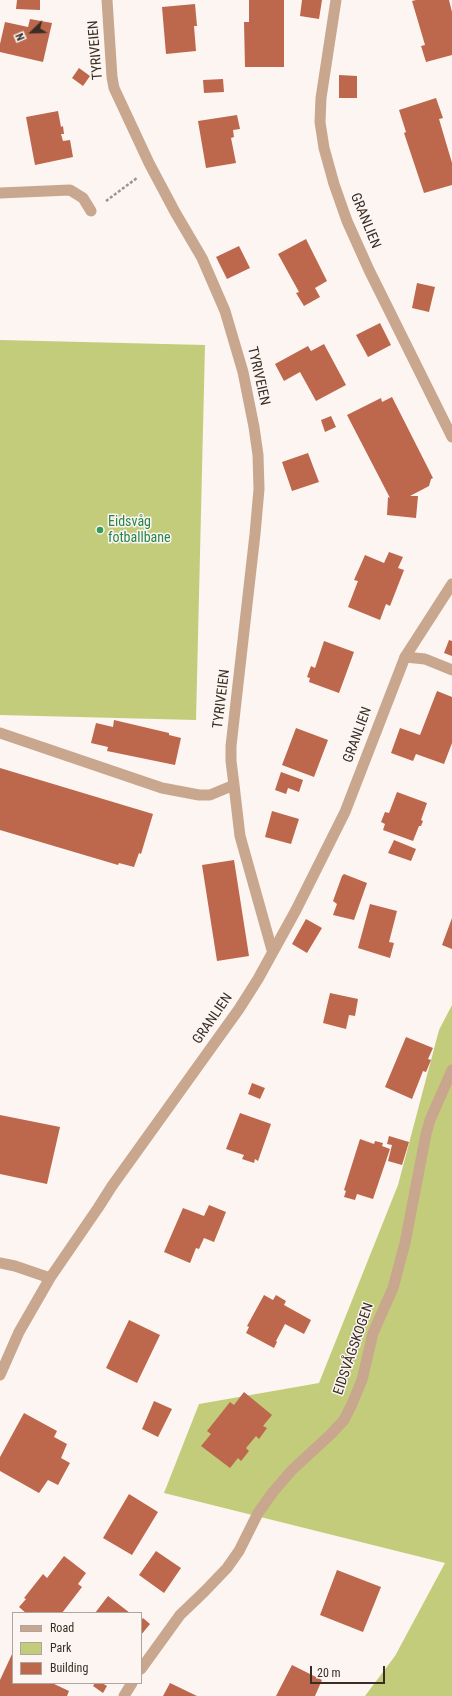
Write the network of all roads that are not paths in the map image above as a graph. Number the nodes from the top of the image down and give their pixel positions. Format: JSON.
{"nodes":[{"id":1,"x":107,"y":0,"type":"edge"},
{"id":2,"x":336,"y":0,"type":"edge"},
{"id":3,"x":0,"y":193,"type":"edge"},
{"id":4,"x":91,"y":211,"type":"road end"},
{"id":5,"x":452,"y":437,"type":"edge"},
{"id":6,"x":452,"y":584,"type":"edge"},
{"id":7,"x":405,"y":656,"type":"junction"},
{"id":8,"x":452,"y":670,"type":"edge"},
{"id":9,"x":0,"y":733,"type":"edge"},
{"id":10,"x":234,"y":785,"type":"junction"},
{"id":11,"x":272,"y":950,"type":"junction"},
{"id":12,"x":452,"y":1070,"type":"edge"},
{"id":13,"x":0,"y":1263,"type":"edge"},
{"id":14,"x":50,"y":1278,"type":"junction"},
{"id":15,"x":0,"y":1375,"type":"edge"},
{"id":16,"x":142,"y":1668,"type":"edge"},
{"id":17,"x":131,"y":1684,"type":"edge"},
{"id":18,"x":124,"y":1696,"type":"edge"}],
"edges":[{"from":1,"to":10,"type":"street","name":"TYRIVEIEN"},
{"from":2,"to":5,"type":"street","name":"GRANLIEN"},
{"from":3,"to":4,"type":"street"},
{"from":6,"to":7,"type":"street","name":"GRANLIEN"},
{"from":7,"to":8,"type":"street"},
{"from":7,"to":11,"type":"street","name":"GRANLIEN"},
{"from":9,"to":10,"type":"street"},
{"from":10,"to":11,"type":"street","name":"TYRIVEIEN"},
{"from":11,"to":14,"type":"street","name":"GRANLIEN"},
{"from":12,"to":16,"type":"street","name":"EIDSVÅGSKOGEN"},
{"from":13,"to":14,"type":"street"},
{"from":14,"to":15,"type":"street","name":"GRANLIEN"},
{"from":17,"to":18,"type":"street"}]}
